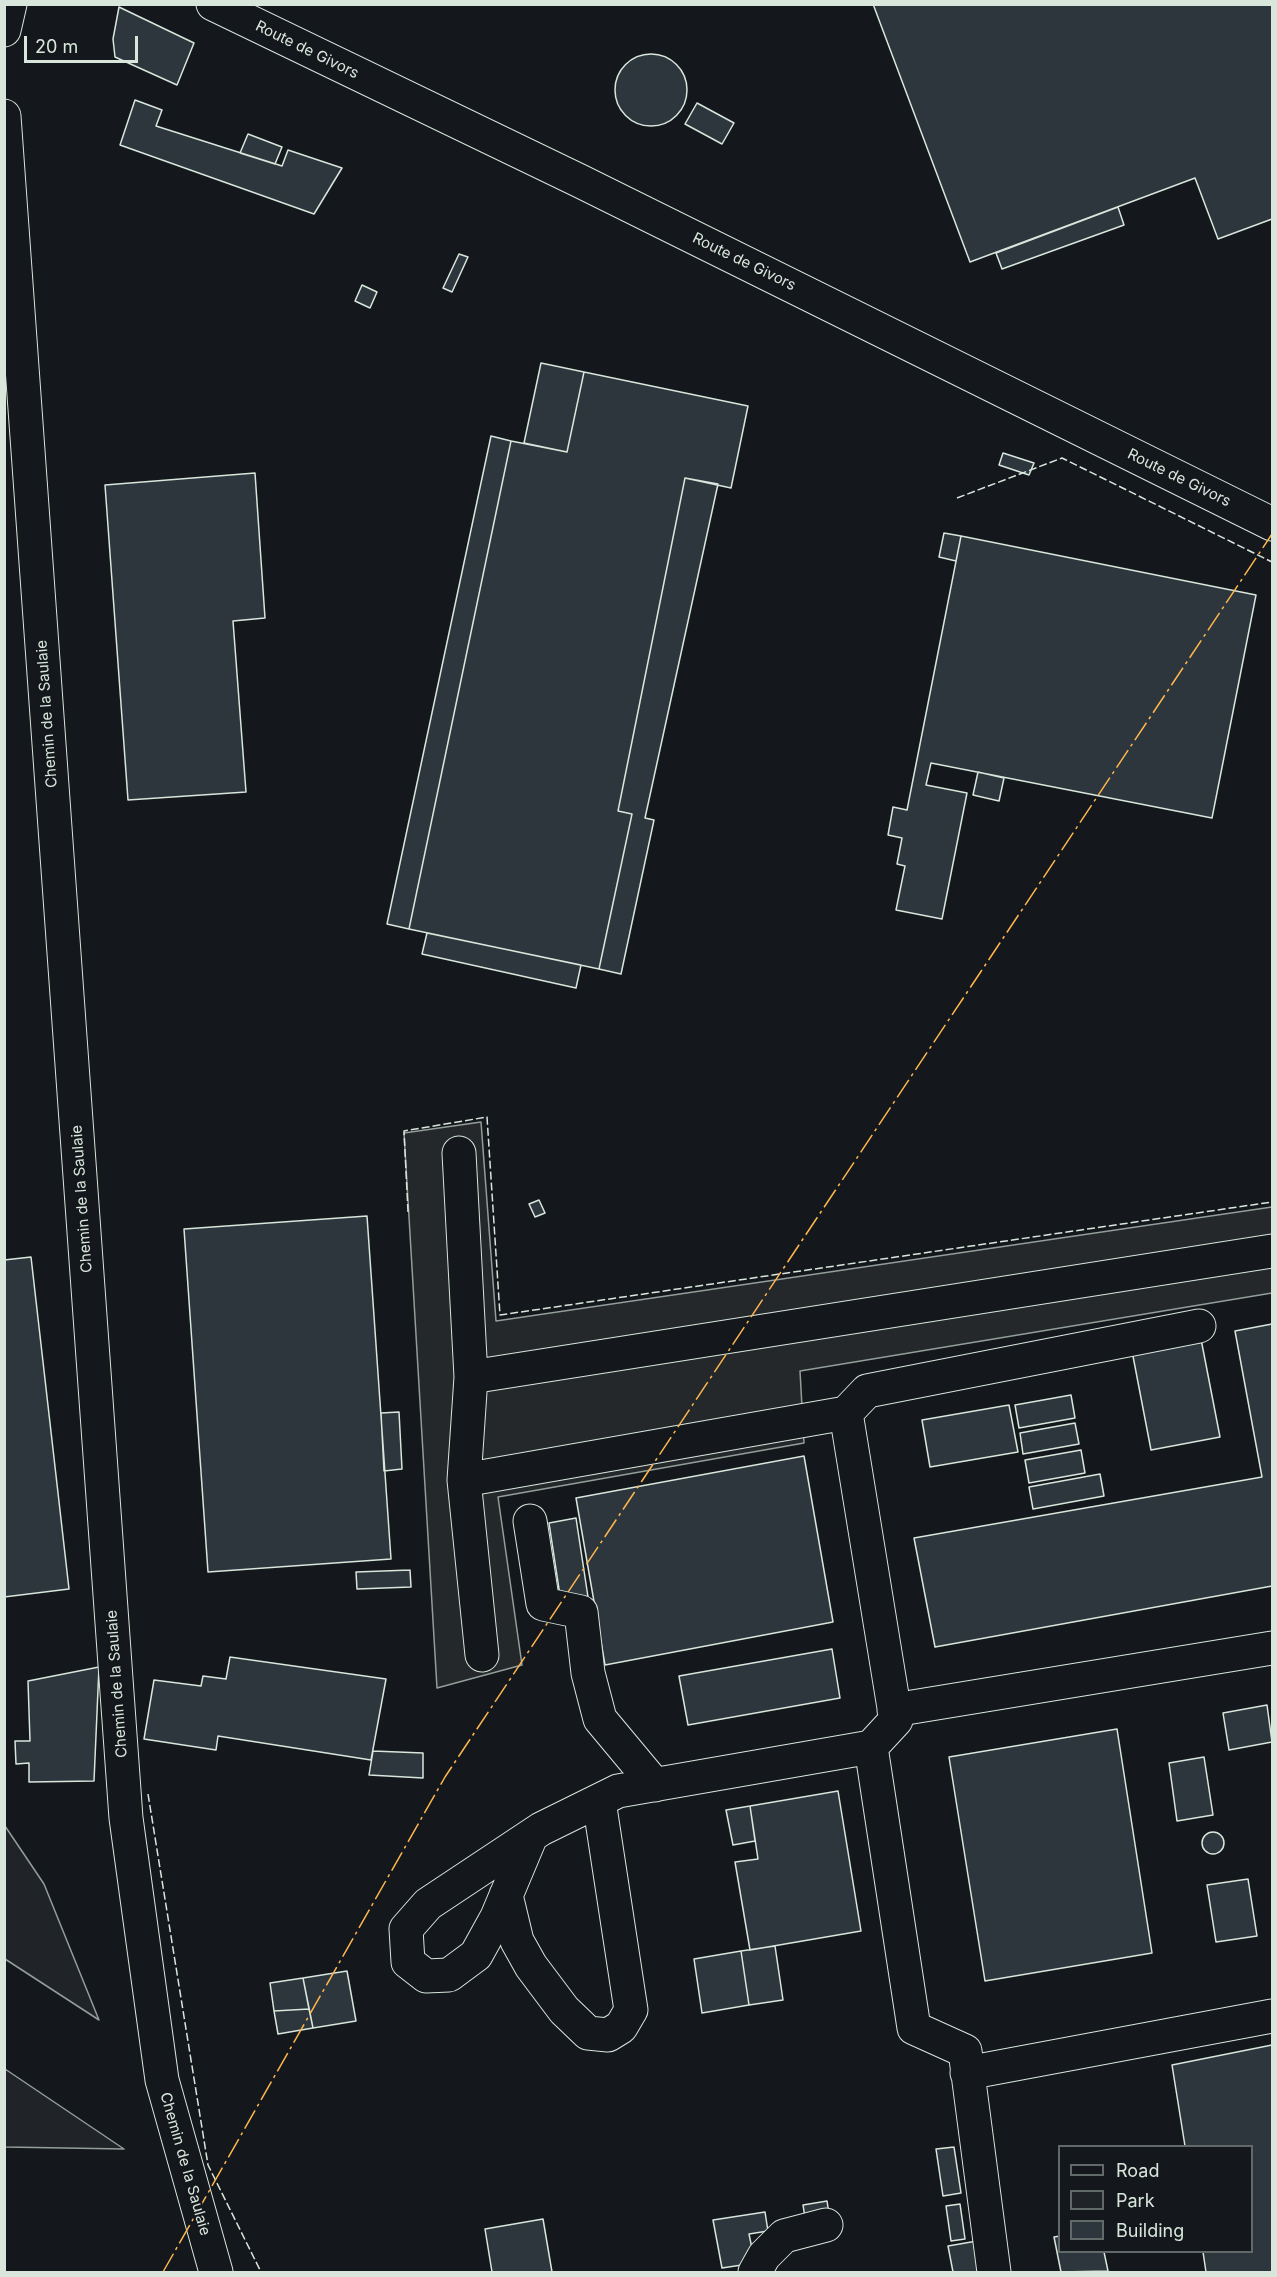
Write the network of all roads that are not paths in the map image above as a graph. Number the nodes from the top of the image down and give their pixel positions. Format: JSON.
{"nodes":[{"id":1,"x":10,"y":4,"type":"edge"},
{"id":2,"x":213,"y":4,"type":"edge"},
{"id":3,"x":4,"y":30,"type":"edge"},
{"id":4,"x":4,"y":116,"type":"edge"},
{"id":5,"x":1272,"y":524,"type":"edge"},
{"id":6,"x":459,"y":1153,"type":"dead end"},
{"id":7,"x":1272,"y":1251,"type":"edge"},
{"id":8,"x":1199,"y":1326,"type":"dead end"},
{"id":9,"x":471,"y":1377,"type":"junction"},
{"id":10,"x":846,"y":1413,"type":"junction"},
{"id":11,"x":464,"y":1480,"type":"junction"},
{"id":12,"x":530,"y":1521,"type":"dead end"},
{"id":13,"x":1272,"y":1648,"type":"edge"},
{"id":14,"x":482,"y":1655,"type":"dead end"},
{"id":15,"x":894,"y":1710,"type":"junction"},
{"id":16,"x":871,"y":1747,"type":"junction"},
{"id":17,"x":656,"y":1785,"type":"junction"},
{"id":18,"x":599,"y":1801,"type":"junction"},
{"id":19,"x":531,"y":1836,"type":"junction"},
{"id":20,"x":506,"y":1895,"type":"junction"},
{"id":21,"x":1272,"y":2016,"type":"edge"},
{"id":22,"x":968,"y":2073,"type":"junction"},
{"id":23,"x":826,"y":2225,"type":"dead end"},
{"id":24,"x":216,"y":2272,"type":"edge"},
{"id":25,"x":755,"y":2272,"type":"edge"},
{"id":26,"x":994,"y":2272,"type":"edge"}],
"edges":[{"from":1,"to":3,"type":"street"},
{"from":2,"to":5,"type":"street","name":"Route de Givors"},
{"from":4,"to":24,"type":"street","name":"Chemin de la Saulaie"},
{"from":6,"to":9,"type":"street"},
{"from":7,"to":9,"type":"street"},
{"from":8,"to":10,"type":"street"},
{"from":9,"to":11,"type":"street"},
{"from":10,"to":11,"type":"street"},
{"from":10,"to":15,"type":"street"},
{"from":11,"to":14,"type":"street"},
{"from":12,"to":17,"type":"street"},
{"from":13,"to":15,"type":"street"},
{"from":15,"to":16,"type":"street"},
{"from":16,"to":17,"type":"street"},
{"from":16,"to":22,"type":"street"},
{"from":17,"to":18,"type":"street"},
{"from":18,"to":19,"type":"street"},
{"from":18,"to":20,"type":"street"},
{"from":19,"to":20,"type":"street"},
{"from":19,"to":20,"type":"street"},
{"from":21,"to":22,"type":"street"},
{"from":22,"to":26,"type":"street"},
{"from":23,"to":25,"type":"street"}]}
